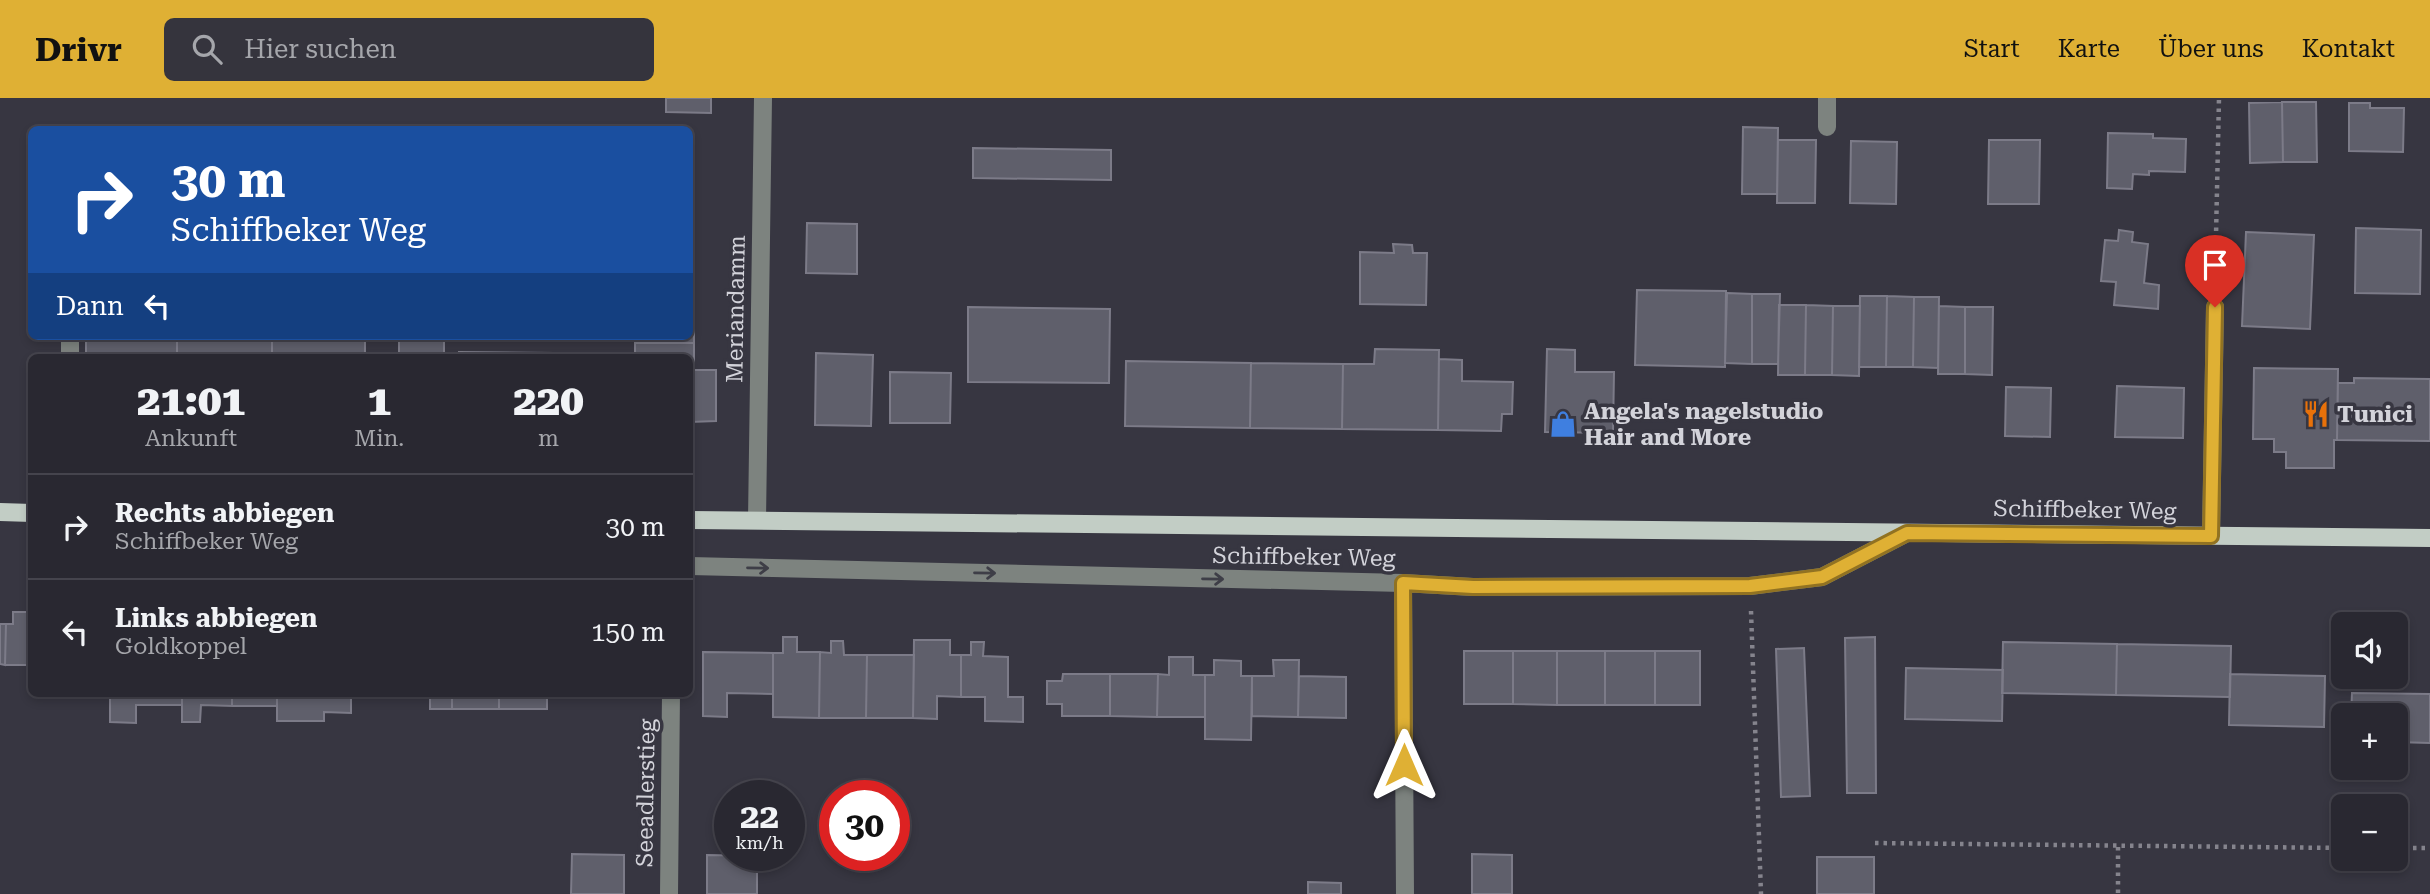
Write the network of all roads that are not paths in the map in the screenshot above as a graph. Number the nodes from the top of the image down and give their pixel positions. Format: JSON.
{"nodes":[{"id":1,"x":763,"y":98,"type":"edge"},
{"id":2,"x":1827,"y":98,"type":"edge"},
{"id":3,"x":1827,"y":127,"type":"dead end"},
{"id":4,"x":2215,"y":307,"type":"road end"},
{"id":5,"x":0,"y":512,"type":"edge"},
{"id":6,"x":28,"y":513,"type":"edge"},
{"id":7,"x":693,"y":520,"type":"edge"},
{"id":8,"x":757,"y":520,"type":"junction"},
{"id":9,"x":1907,"y":533,"type":"junction"},
{"id":10,"x":2211,"y":536,"type":"junction"},
{"id":11,"x":2430,"y":538,"type":"edge"},
{"id":12,"x":693,"y":566,"type":"edge"},
{"id":13,"x":1403,"y":583,"type":"junction"},
{"id":14,"x":671,"y":697,"type":"edge"},
{"id":15,"x":668,"y":894,"type":"edge"},
{"id":16,"x":1405,"y":894,"type":"edge"}],
"edges":[{"from":1,"to":8,"type":"street","name":"Meriandamm"},
{"from":2,"to":3,"type":"street"},
{"from":4,"to":10,"type":"street"},
{"from":5,"to":6,"type":"main road"},
{"from":7,"to":8,"type":"main road","name":"Schiffbeker Weg"},
{"from":8,"to":9,"type":"main road","name":"Schiffbeker Weg"},
{"from":9,"to":10,"type":"main road","name":"Schiffbeker Weg"},
{"from":9,"to":13,"type":"street","name":"Schiffbeker Weg"},
{"from":10,"to":11,"type":"main road","name":"Schiffbeker Weg"},
{"from":12,"to":13,"type":"street","name":"Schiffbeker Weg","one_way":true},
{"from":13,"to":16,"type":"street"},
{"from":14,"to":15,"type":"street","name":"Seeadlerstieg"}]}
